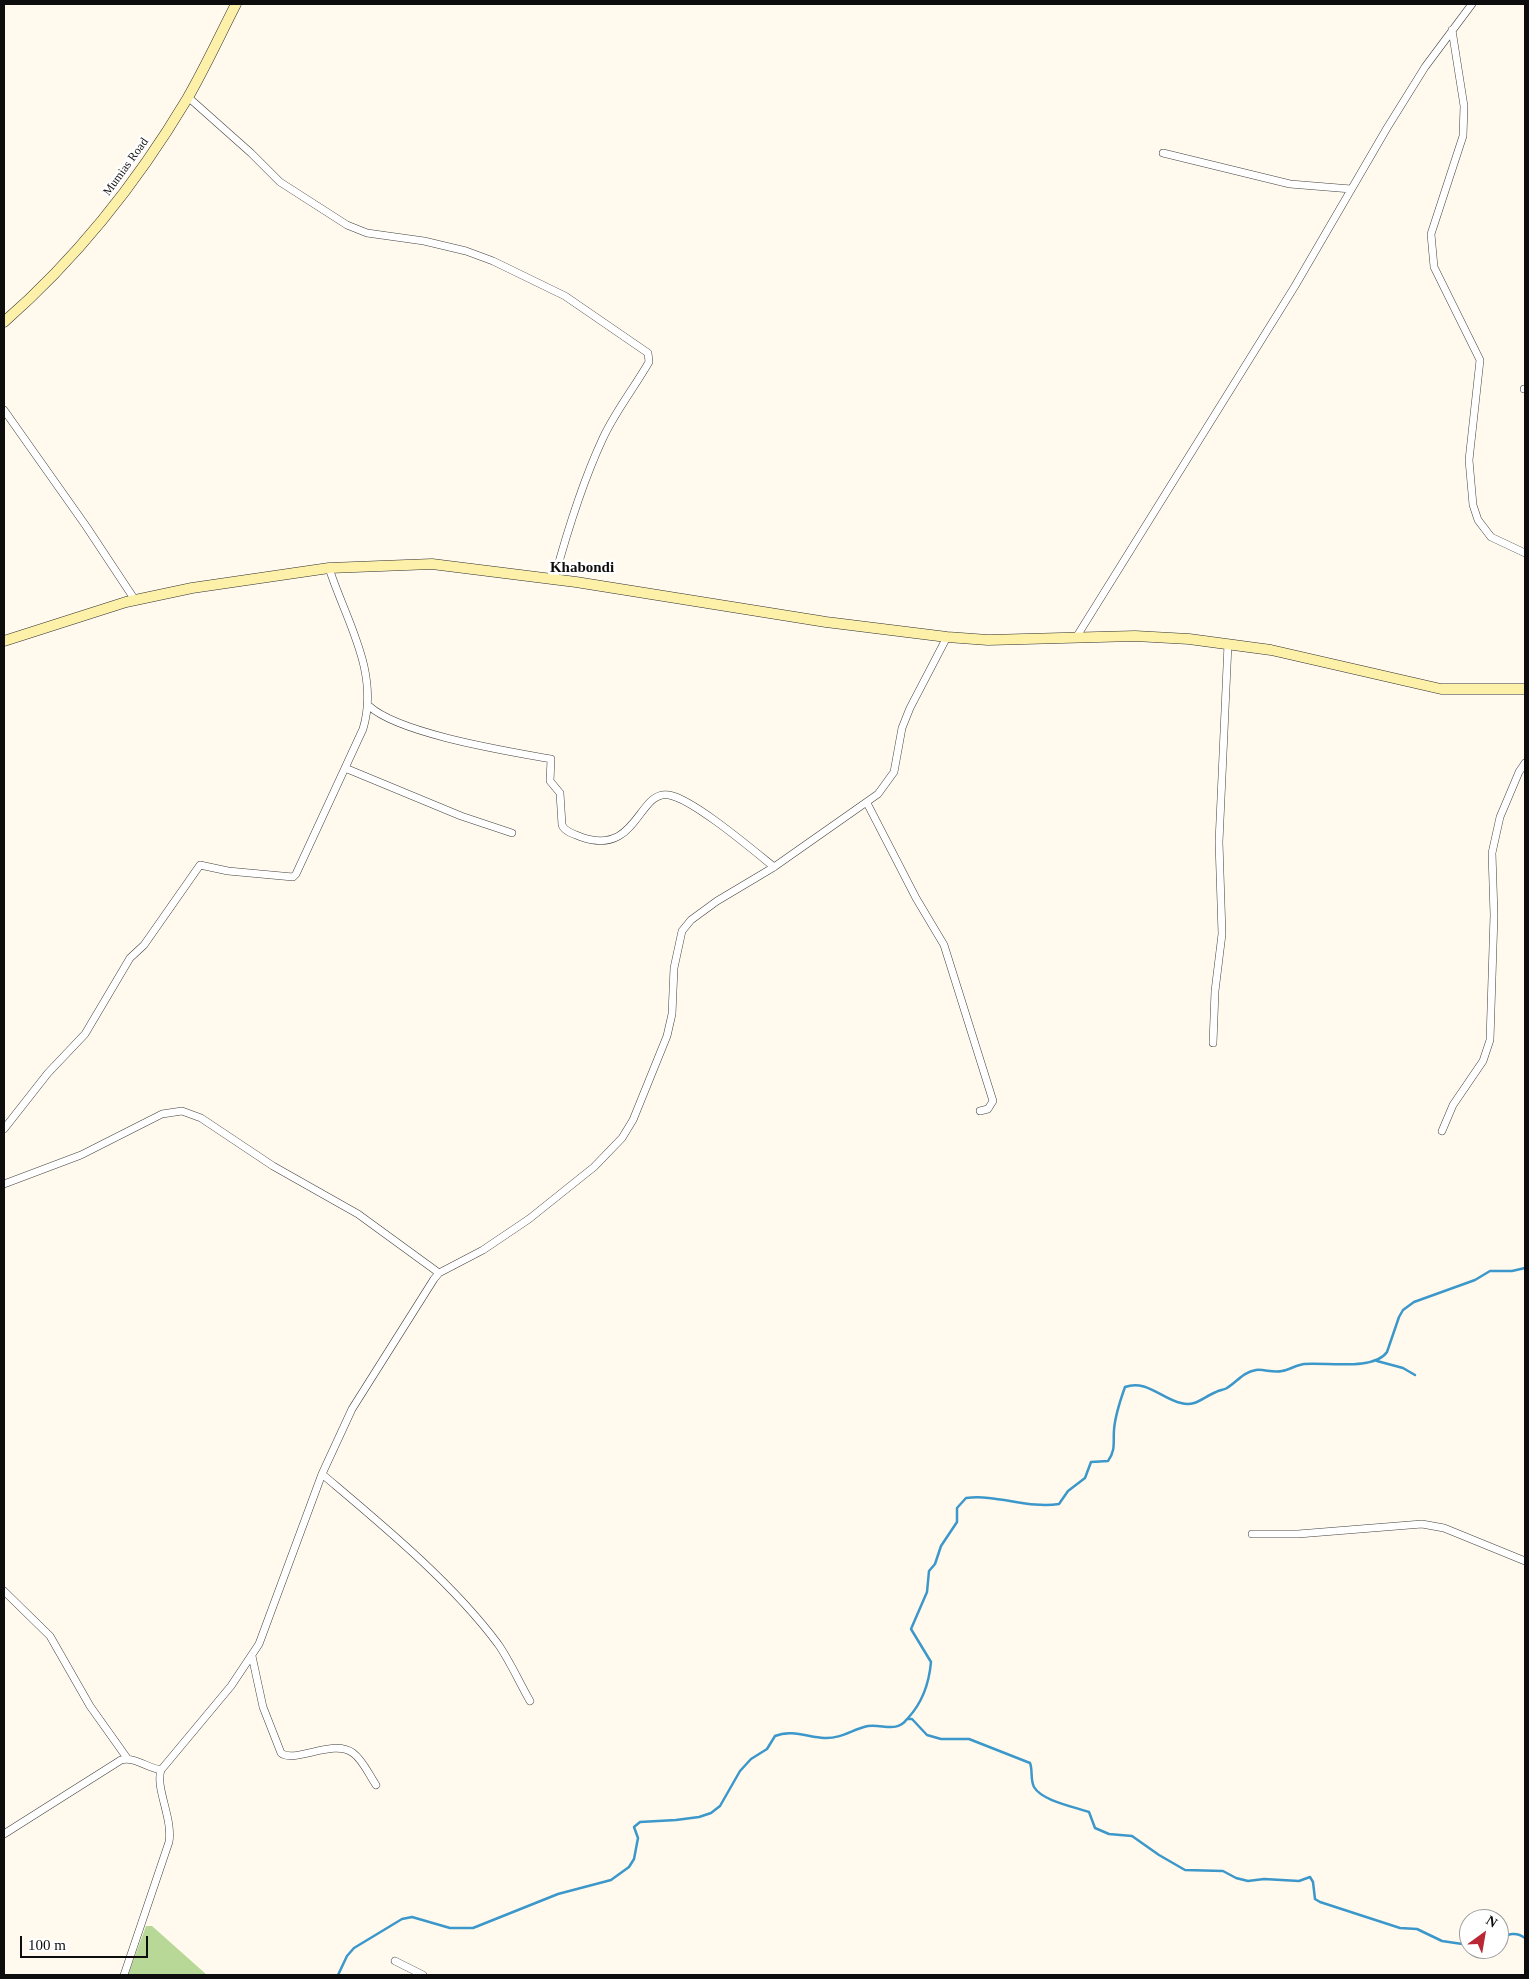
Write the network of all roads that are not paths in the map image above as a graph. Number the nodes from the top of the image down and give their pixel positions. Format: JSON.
{"nodes":[{"id":1,"x":236,"y":4,"type":"edge"},
{"id":2,"x":1472,"y":4,"type":"edge"},
{"id":3,"x":1452,"y":30,"type":"junction"},
{"id":4,"x":188,"y":97,"type":"junction"},
{"id":5,"x":1163,"y":153,"type":"dead end"},
{"id":6,"x":1351,"y":189,"type":"junction"},
{"id":7,"x":4,"y":322,"type":"edge"},
{"id":8,"x":4,"y":410,"type":"edge"},
{"id":9,"x":1525,"y":553,"type":"edge"},
{"id":10,"x":329,"y":568,"type":"junction"},
{"id":11,"x":554,"y":580,"type":"junction"},
{"id":12,"x":135,"y":600,"type":"junction"},
{"id":13,"x":1077,"y":636,"type":"junction"},
{"id":14,"x":947,"y":637,"type":"junction"},
{"id":15,"x":4,"y":641,"type":"edge"},
{"id":16,"x":1228,"y":644,"type":"junction"},
{"id":17,"x":1525,"y":689,"type":"edge"},
{"id":18,"x":369,"y":706,"type":"junction"},
{"id":19,"x":1525,"y":763,"type":"edge"},
{"id":20,"x":345,"y":768,"type":"junction"},
{"id":21,"x":866,"y":803,"type":"junction"},
{"id":22,"x":512,"y":833,"type":"dead end"},
{"id":23,"x":774,"y":867,"type":"junction"},
{"id":24,"x":1213,"y":1043,"type":"dead end"},
{"id":25,"x":980,"y":1111,"type":"dead end"},
{"id":26,"x":4,"y":1129,"type":"edge"},
{"id":27,"x":1442,"y":1131,"type":"dead end"},
{"id":28,"x":4,"y":1184,"type":"edge"},
{"id":29,"x":439,"y":1273,"type":"junction"},
{"id":30,"x":322,"y":1474,"type":"junction"},
{"id":31,"x":1252,"y":1534,"type":"dead end"},
{"id":32,"x":1525,"y":1560,"type":"edge"},
{"id":33,"x":4,"y":1591,"type":"edge"},
{"id":34,"x":252,"y":1656,"type":"junction"},
{"id":35,"x":530,"y":1701,"type":"dead end"},
{"id":36,"x":127,"y":1758,"type":"junction"},
{"id":37,"x":161,"y":1770,"type":"junction"},
{"id":38,"x":376,"y":1785,"type":"dead end"},
{"id":39,"x":4,"y":1834,"type":"edge"},
{"id":40,"x":395,"y":1962,"type":"dead end"},
{"id":41,"x":124,"y":1975,"type":"edge"},
{"id":42,"x":424,"y":1975,"type":"edge"}],
"edges":[{"from":1,"to":4,"type":"street","name":"Mumias Road"},
{"from":2,"to":3,"type":"street"},
{"from":3,"to":6,"type":"street"},
{"from":3,"to":9,"type":"street"},
{"from":4,"to":7,"type":"street","name":"Mumias Road"},
{"from":4,"to":11,"type":"street"},
{"from":5,"to":6,"type":"street"},
{"from":6,"to":13,"type":"street"},
{"from":8,"to":12,"type":"street"},
{"from":10,"to":11,"type":"street"},
{"from":10,"to":12,"type":"street"},
{"from":10,"to":18,"type":"street"},
{"from":11,"to":14,"type":"street"},
{"from":12,"to":15,"type":"street"},
{"from":13,"to":14,"type":"street"},
{"from":13,"to":16,"type":"street"},
{"from":14,"to":21,"type":"street"},
{"from":16,"to":17,"type":"street"},
{"from":16,"to":24,"type":"street"},
{"from":18,"to":20,"type":"street"},
{"from":18,"to":23,"type":"street"},
{"from":19,"to":27,"type":"street"},
{"from":20,"to":22,"type":"street"},
{"from":20,"to":26,"type":"street"},
{"from":21,"to":23,"type":"street"},
{"from":21,"to":25,"type":"street"},
{"from":23,"to":29,"type":"street"},
{"from":28,"to":29,"type":"street"},
{"from":29,"to":30,"type":"street"},
{"from":30,"to":34,"type":"street"},
{"from":30,"to":35,"type":"street"},
{"from":31,"to":32,"type":"street"},
{"from":33,"to":36,"type":"street"},
{"from":34,"to":37,"type":"street"},
{"from":34,"to":38,"type":"street"},
{"from":36,"to":37,"type":"street"},
{"from":36,"to":39,"type":"street"},
{"from":37,"to":41,"type":"street"},
{"from":40,"to":42,"type":"street"}]}
